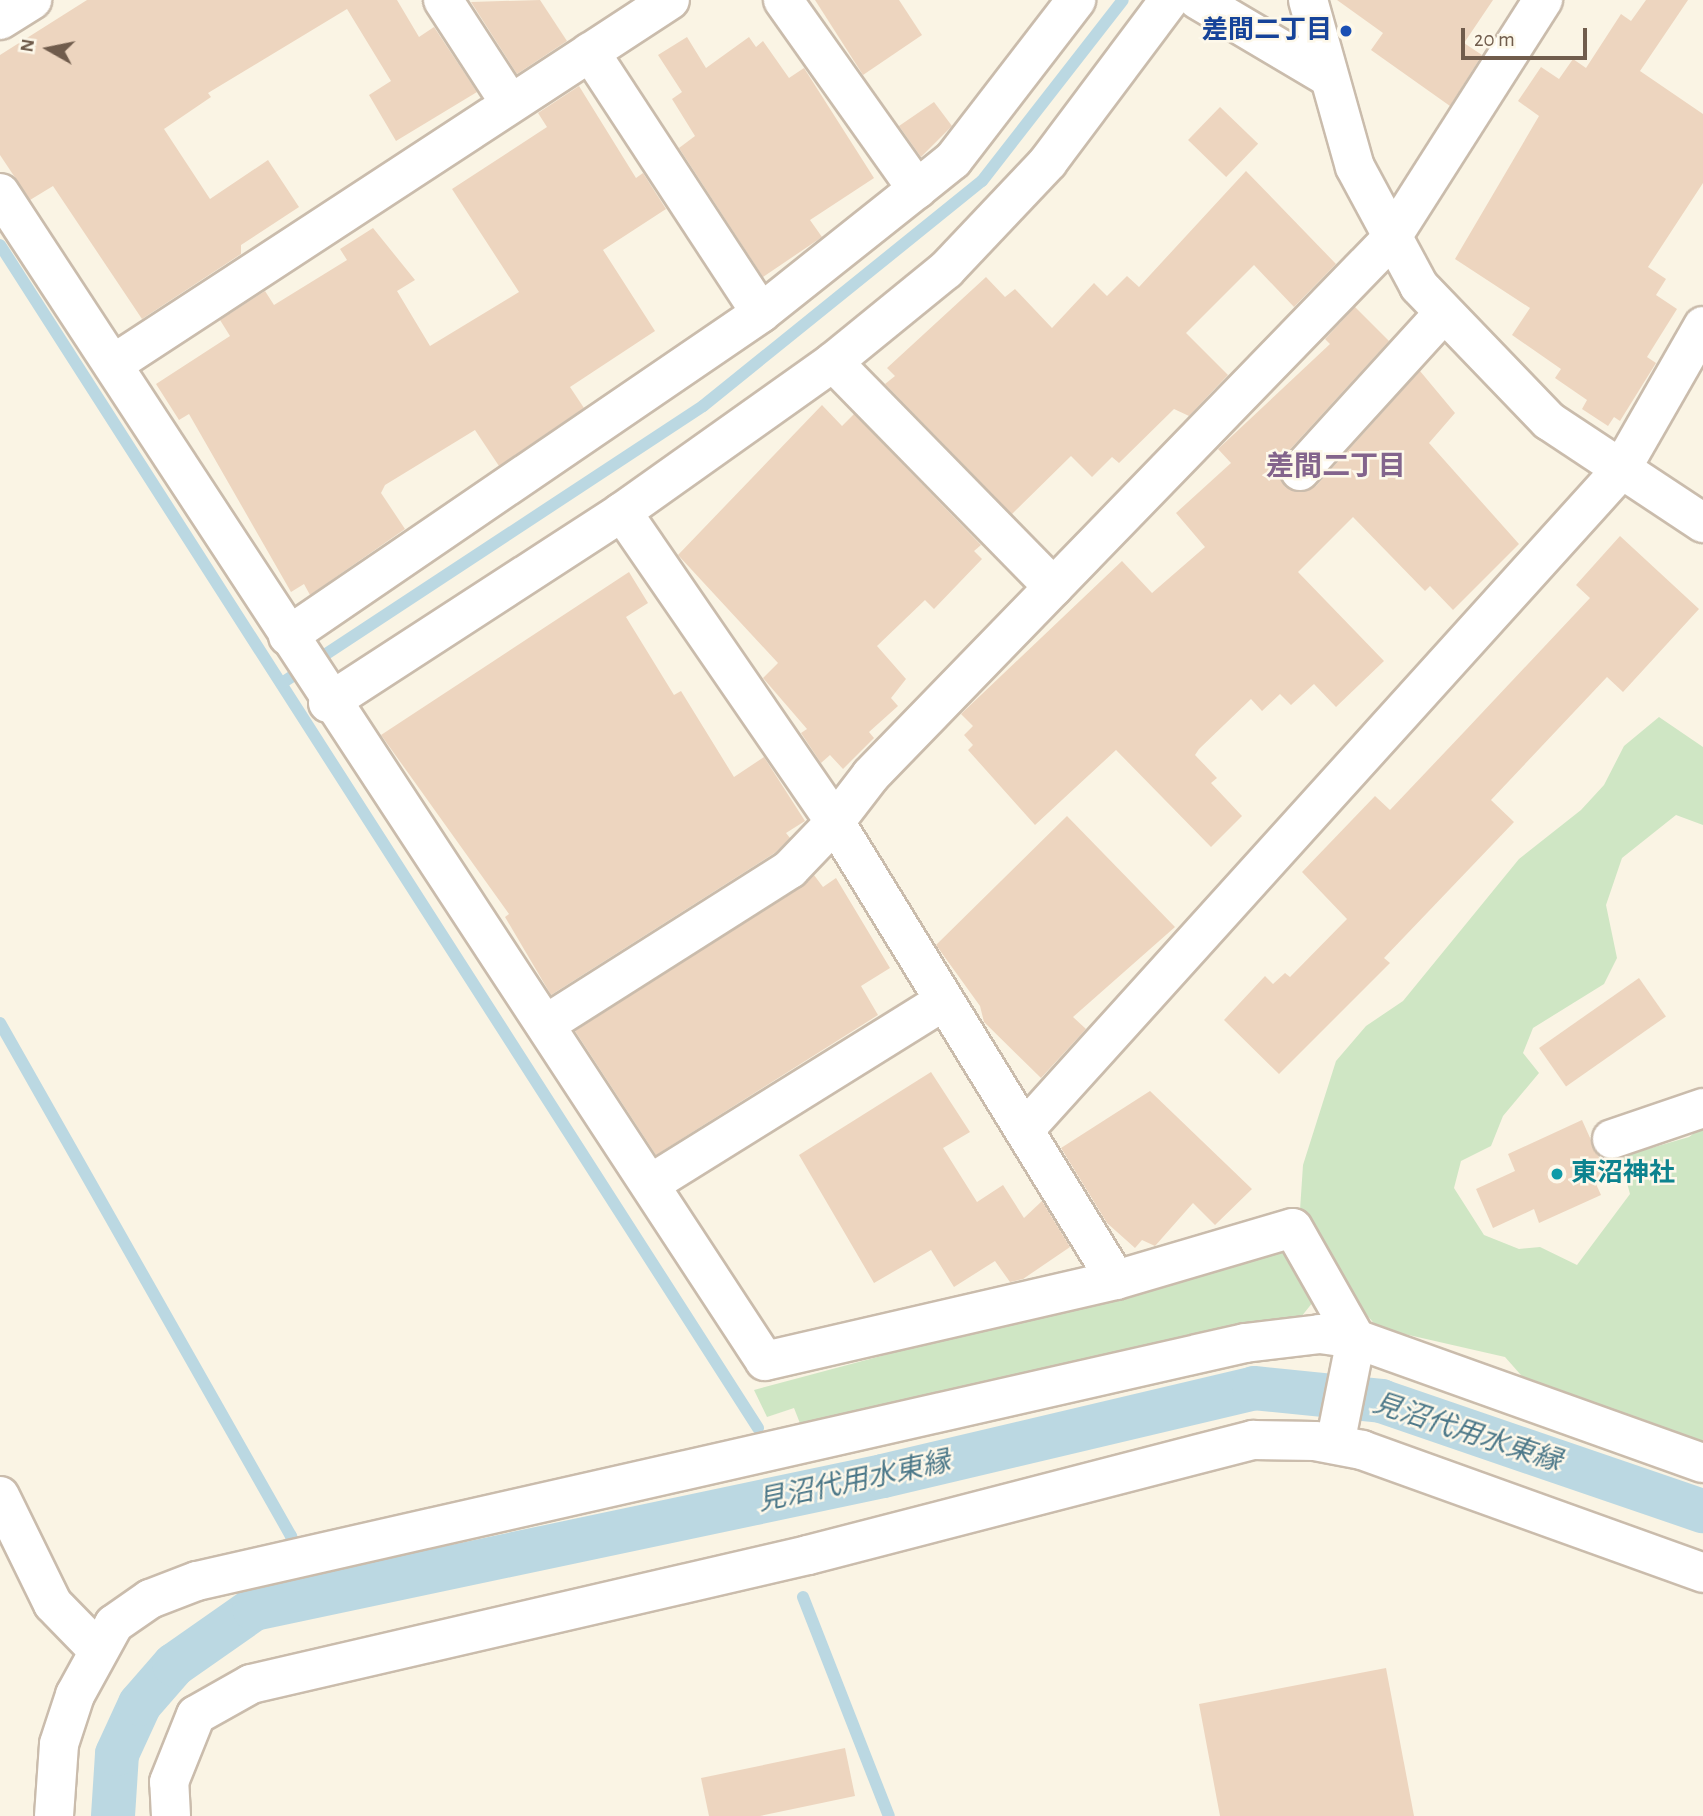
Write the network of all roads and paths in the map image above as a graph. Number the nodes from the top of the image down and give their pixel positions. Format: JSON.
{"nodes":[{"id":1,"x":32,"y":0,"type":"edge"},
{"id":2,"x":443,"y":0,"type":"edge"},
{"id":3,"x":670,"y":0,"type":"edge"},
{"id":4,"x":783,"y":0,"type":"edge"},
{"id":5,"x":1076,"y":0,"type":"edge"},
{"id":6,"x":1169,"y":0,"type":"edge"},
{"id":7,"x":1198,"y":0,"type":"edge"},
{"id":8,"x":1308,"y":0,"type":"edge"},
{"id":9,"x":1543,"y":0,"type":"edge"},
{"id":10,"x":0,"y":20,"type":"edge"},
{"id":11,"x":590,"y":52,"type":"junction"},
{"id":12,"x":1325,"y":75,"type":"junction"},
{"id":13,"x":510,"y":103,"type":"junction"},
{"id":14,"x":917,"y":189,"type":"junction"},
{"id":15,"x":0,"y":193,"type":"edge"},
{"id":16,"x":1390,"y":240,"type":"junction"},
{"id":17,"x":761,"y":313,"type":"junction"},
{"id":18,"x":1442,"y":315,"type":"junction"},
{"id":19,"x":1703,"y":326,"type":"edge"},
{"id":20,"x":833,"y":362,"type":"junction"},
{"id":21,"x":115,"y":363,"type":"junction"},
{"id":22,"x":1300,"y":471,"type":"dead end"},
{"id":23,"x":1620,"y":471,"type":"junction"},
{"id":24,"x":622,"y":512,"type":"junction"},
{"id":25,"x":1703,"y":523,"type":"edge"},
{"id":26,"x":1053,"y":587,"type":"junction"},
{"id":27,"x":288,"y":636,"type":"junction"},
{"id":28,"x":328,"y":703,"type":"junction"},
{"id":29,"x":835,"y":822,"type":"junction"},
{"id":30,"x":942,"y":1002,"type":"junction"},
{"id":31,"x":546,"y":1024,"type":"junction"},
{"id":32,"x":1703,"y":1108,"type":"edge"},
{"id":33,"x":1026,"y":1128,"type":"junction"},
{"id":34,"x":1612,"y":1139,"type":"dead end"},
{"id":35,"x":650,"y":1184,"type":"junction"},
{"id":36,"x":1116,"y":1280,"type":"junction"},
{"id":37,"x":1355,"y":1350,"type":"junction"},
{"id":38,"x":1337,"y":1438,"type":"junction"},
{"id":39,"x":1703,"y":1463,"type":"edge"},
{"id":40,"x":0,"y":1496,"type":"edge"},
{"id":41,"x":1703,"y":1573,"type":"edge"},
{"id":42,"x":96,"y":1648,"type":"junction"},
{"id":43,"x":54,"y":1816,"type":"edge"},
{"id":44,"x":171,"y":1816,"type":"edge"}],
"edges":[{"from":1,"to":10,"type":"street"},
{"from":2,"to":13,"type":"street"},
{"from":3,"to":11,"type":"street"},
{"from":4,"to":14,"type":"street"},
{"from":5,"to":14,"type":"street"},
{"from":6,"to":20,"type":"street"},
{"from":7,"to":12,"type":"street"},
{"from":8,"to":12,"type":"street"},
{"from":9,"to":16,"type":"street"},
{"from":11,"to":13,"type":"street"},
{"from":11,"to":17,"type":"street"},
{"from":12,"to":16,"type":"street"},
{"from":13,"to":21,"type":"street"},
{"from":14,"to":17,"type":"street"},
{"from":15,"to":21,"type":"street"},
{"from":16,"to":18,"type":"street"},
{"from":16,"to":26,"type":"street"},
{"from":17,"to":27,"type":"street"},
{"from":18,"to":22,"type":"street"},
{"from":18,"to":23,"type":"street"},
{"from":19,"to":23,"type":"street"},
{"from":20,"to":24,"type":"street"},
{"from":20,"to":26,"type":"street"},
{"from":21,"to":27,"type":"street"},
{"from":23,"to":25,"type":"street"},
{"from":23,"to":33,"type":"street"},
{"from":24,"to":28,"type":"street"},
{"from":24,"to":29,"type":"street"},
{"from":26,"to":29,"type":"street"},
{"from":27,"to":28,"type":"street"},
{"from":28,"to":31,"type":"street"},
{"from":29,"to":30,"type":"street"},
{"from":29,"to":31,"type":"street"},
{"from":30,"to":33,"type":"street"},
{"from":30,"to":35,"type":"street"},
{"from":31,"to":35,"type":"street"},
{"from":32,"to":34,"type":"street"},
{"from":33,"to":36,"type":"street"},
{"from":35,"to":36,"type":"street"},
{"from":36,"to":37,"type":"street"},
{"from":37,"to":38,"type":"street"},
{"from":37,"to":39,"type":"street"},
{"from":37,"to":42,"type":"street"},
{"from":38,"to":41,"type":"street"},
{"from":38,"to":44,"type":"street"},
{"from":40,"to":42,"type":"street"},
{"from":42,"to":43,"type":"street"}]}
